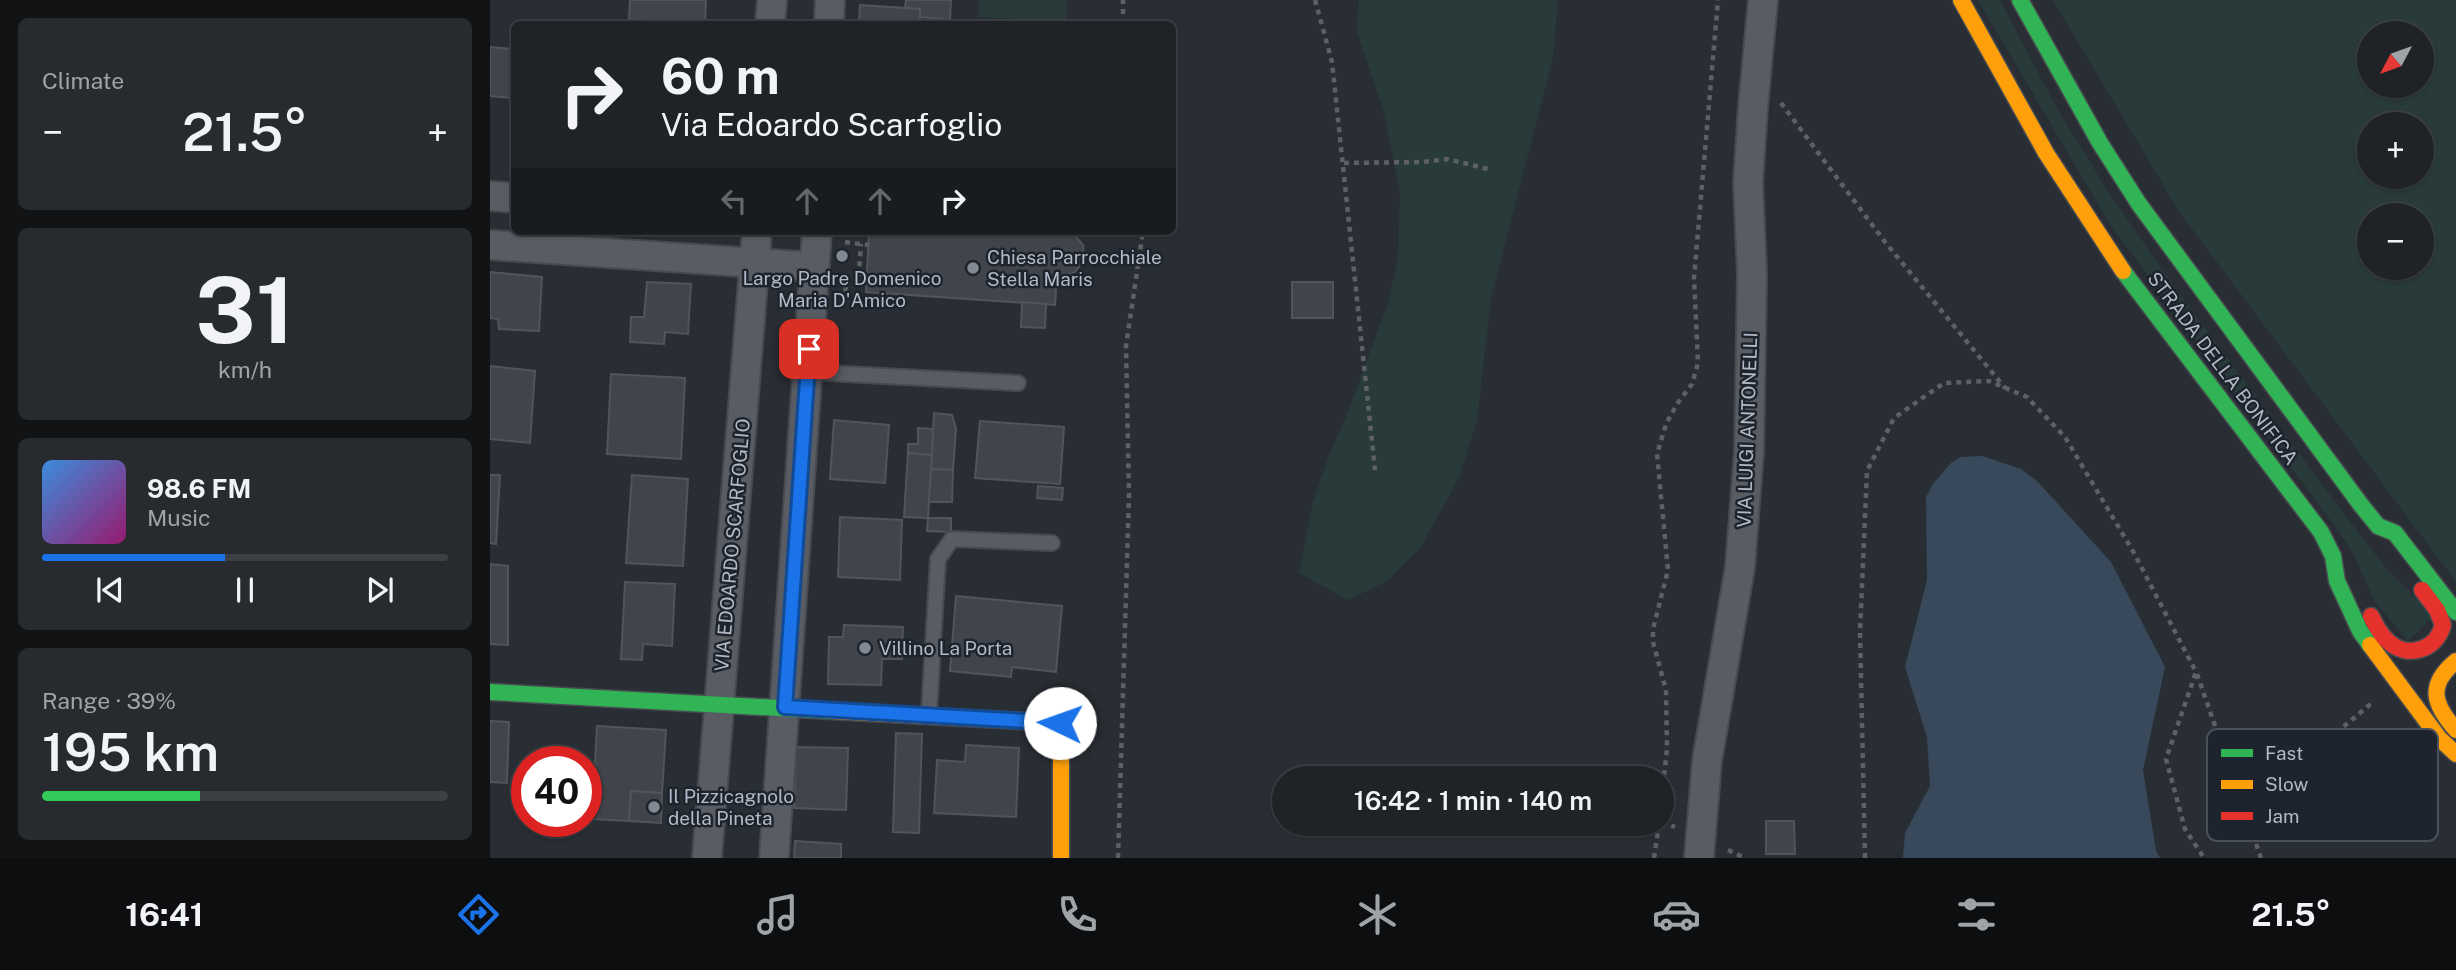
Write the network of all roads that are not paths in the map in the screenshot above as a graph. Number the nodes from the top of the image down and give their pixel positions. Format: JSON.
{"nodes":[{"id":1,"x":772,"y":0,"type":"edge"},
{"id":2,"x":830,"y":0,"type":"edge"},
{"id":3,"x":1763,"y":0,"type":"edge"},
{"id":4,"x":1961,"y":0,"type":"edge"},
{"id":5,"x":2020,"y":0,"type":"edge"},
{"id":6,"x":770,"y":21,"type":"edge"},
{"id":7,"x":829,"y":21,"type":"edge"},
{"id":8,"x":490,"y":195,"type":"edge"},
{"id":9,"x":511,"y":198,"type":"edge"},
{"id":10,"x":757,"y":235,"type":"edge"},
{"id":11,"x":817,"y":235,"type":"edge"},
{"id":12,"x":490,"y":244,"type":"edge"},
{"id":13,"x":755,"y":264,"type":"junction"},
{"id":14,"x":815,"y":267,"type":"junction"},
{"id":15,"x":807,"y":372,"type":"junction"},
{"id":16,"x":1017,"y":383,"type":"dead end"},
{"id":17,"x":2378,"y":526,"type":"junction"},
{"id":18,"x":1052,"y":543,"type":"dead end"},
{"id":19,"x":2333,"y":556,"type":"junction"},
{"id":20,"x":2456,"y":612,"type":"edge"},
{"id":21,"x":2456,"y":661,"type":"edge"},
{"id":22,"x":490,"y":692,"type":"edge"},
{"id":23,"x":719,"y":704,"type":"junction"},
{"id":24,"x":785,"y":707,"type":"junction"},
{"id":25,"x":929,"y":715,"type":"junction"},
{"id":26,"x":2432,"y":729,"type":"edge"},
{"id":27,"x":2456,"y":730,"type":"edge"},
{"id":28,"x":2438,"y":737,"type":"edge"},
{"id":29,"x":2456,"y":754,"type":"edge"},
{"id":30,"x":706,"y":858,"type":"edge"},
{"id":31,"x":774,"y":858,"type":"edge"},
{"id":32,"x":1061,"y":858,"type":"edge"},
{"id":33,"x":1699,"y":858,"type":"edge"}],
"edges":[{"from":1,"to":6,"type":"street"},
{"from":2,"to":7,"type":"street"},
{"from":3,"to":33,"type":"street","name":"VIA LUIGI ANTONELLI"},
{"from":4,"to":19,"type":"main road","name":"STRADA DELLA BONIFICA"},
{"from":5,"to":17,"type":"main road","name":"STRADA DELLA BONIFICA"},
{"from":8,"to":9,"type":"street"},
{"from":10,"to":13,"type":"street","name":"VIA EDOARDO SCARFOGLIO"},
{"from":11,"to":14,"type":"street"},
{"from":12,"to":13,"type":"street"},
{"from":13,"to":14,"type":"street"},
{"from":13,"to":23,"type":"street","name":"VIA EDOARDO SCARFOGLIO"},
{"from":14,"to":15,"type":"street"},
{"from":15,"to":16,"type":"lane"},
{"from":15,"to":24,"type":"street"},
{"from":17,"to":19,"type":"main road"},
{"from":17,"to":20,"type":"main road","name":"STRADA DELLA BONIFICA"},
{"from":18,"to":25,"type":"lane"},
{"from":19,"to":26,"type":"main road","name":"STRADA DELLA BONIFICA"},
{"from":21,"to":27,"type":"main road"},
{"from":22,"to":23,"type":"main road"},
{"from":23,"to":24,"type":"main road"},
{"from":23,"to":30,"type":"street","name":"VIA EDOARDO SCARFOGLIO"},
{"from":24,"to":25,"type":"main road"},
{"from":24,"to":31,"type":"street"},
{"from":25,"to":32,"type":"main road"},
{"from":28,"to":29,"type":"main road","name":"STRADA DELLA BONIFICA"}]}
